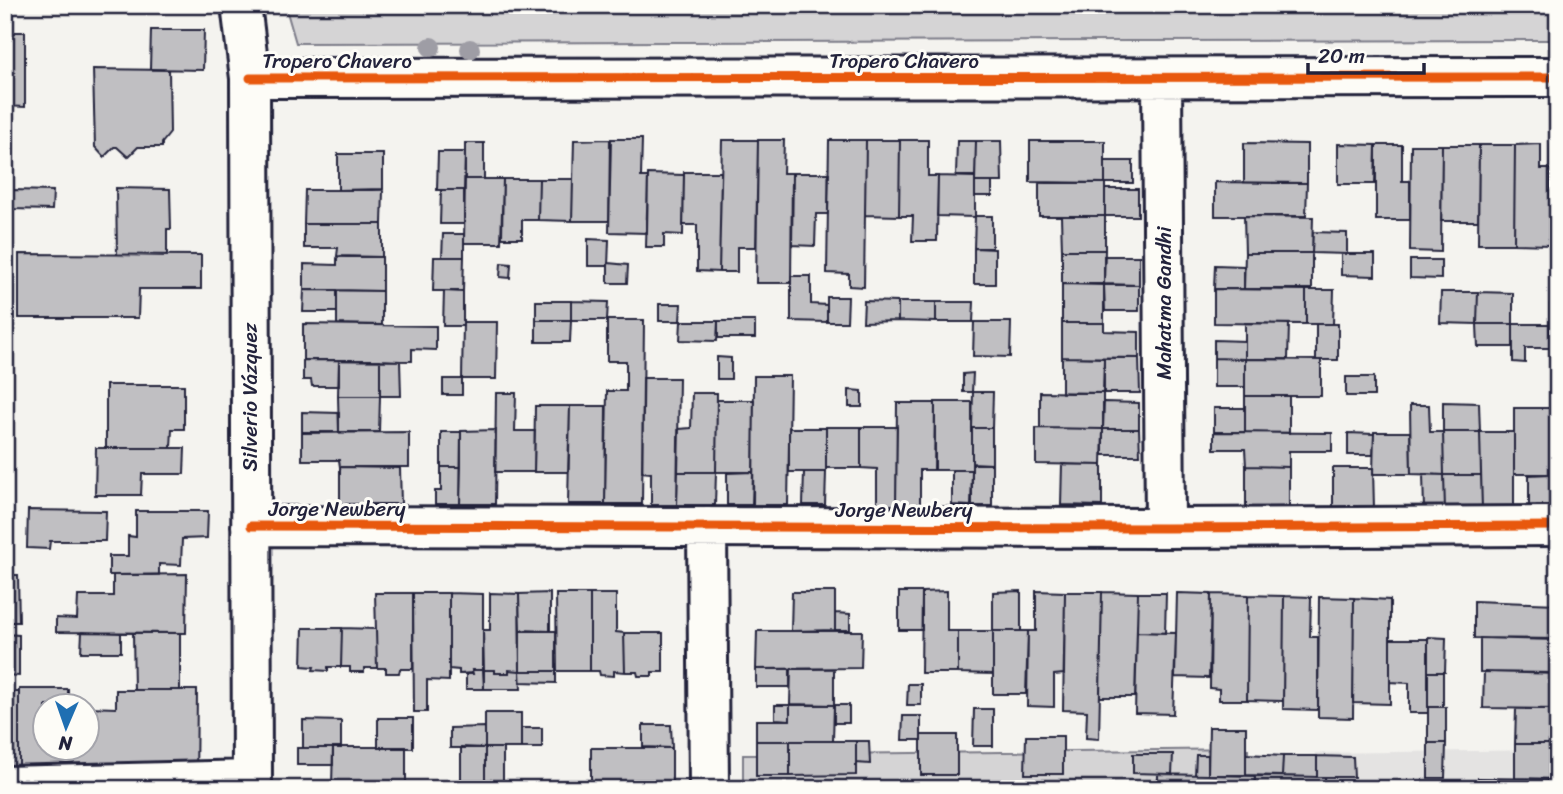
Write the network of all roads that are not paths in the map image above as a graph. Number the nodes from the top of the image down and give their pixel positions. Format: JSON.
{"nodes":[{"id":1,"x":242,"y":5,"type":"edge"},
{"id":2,"x":1558,"y":77,"type":"edge"},
{"id":3,"x":250,"y":78,"type":"junction"},
{"id":4,"x":1162,"y":78,"type":"junction"},
{"id":5,"x":251,"y":526,"type":"junction"},
{"id":6,"x":1558,"y":526,"type":"edge"},
{"id":7,"x":707,"y":527,"type":"junction"},
{"id":8,"x":1166,"y":528,"type":"junction"},
{"id":9,"x":252,"y":784,"type":"edge"},
{"id":10,"x":5,"y":786,"type":"edge"},
{"id":11,"x":709,"y":789,"type":"edge"}],
"edges":[{"from":1,"to":3,"type":"street","name":"Silverio Vázquez"},
{"from":2,"to":4,"type":"street","name":"Tropero Chavero"},
{"from":3,"to":4,"type":"street","name":"Tropero Chavero"},
{"from":3,"to":5,"type":"street","name":"Silverio Vázquez"},
{"from":4,"to":8,"type":"street","name":"Mahatma Gandhi"},
{"from":5,"to":7,"type":"street","name":"Jorge Newbery"},
{"from":5,"to":9,"type":"street","name":"Silverio Vázquez"},
{"from":6,"to":8,"type":"street","name":"Jorge Newbery"},
{"from":7,"to":8,"type":"street","name":"Jorge Newbery"},
{"from":7,"to":11,"type":"street"},
{"from":9,"to":10,"type":"street"}]}
